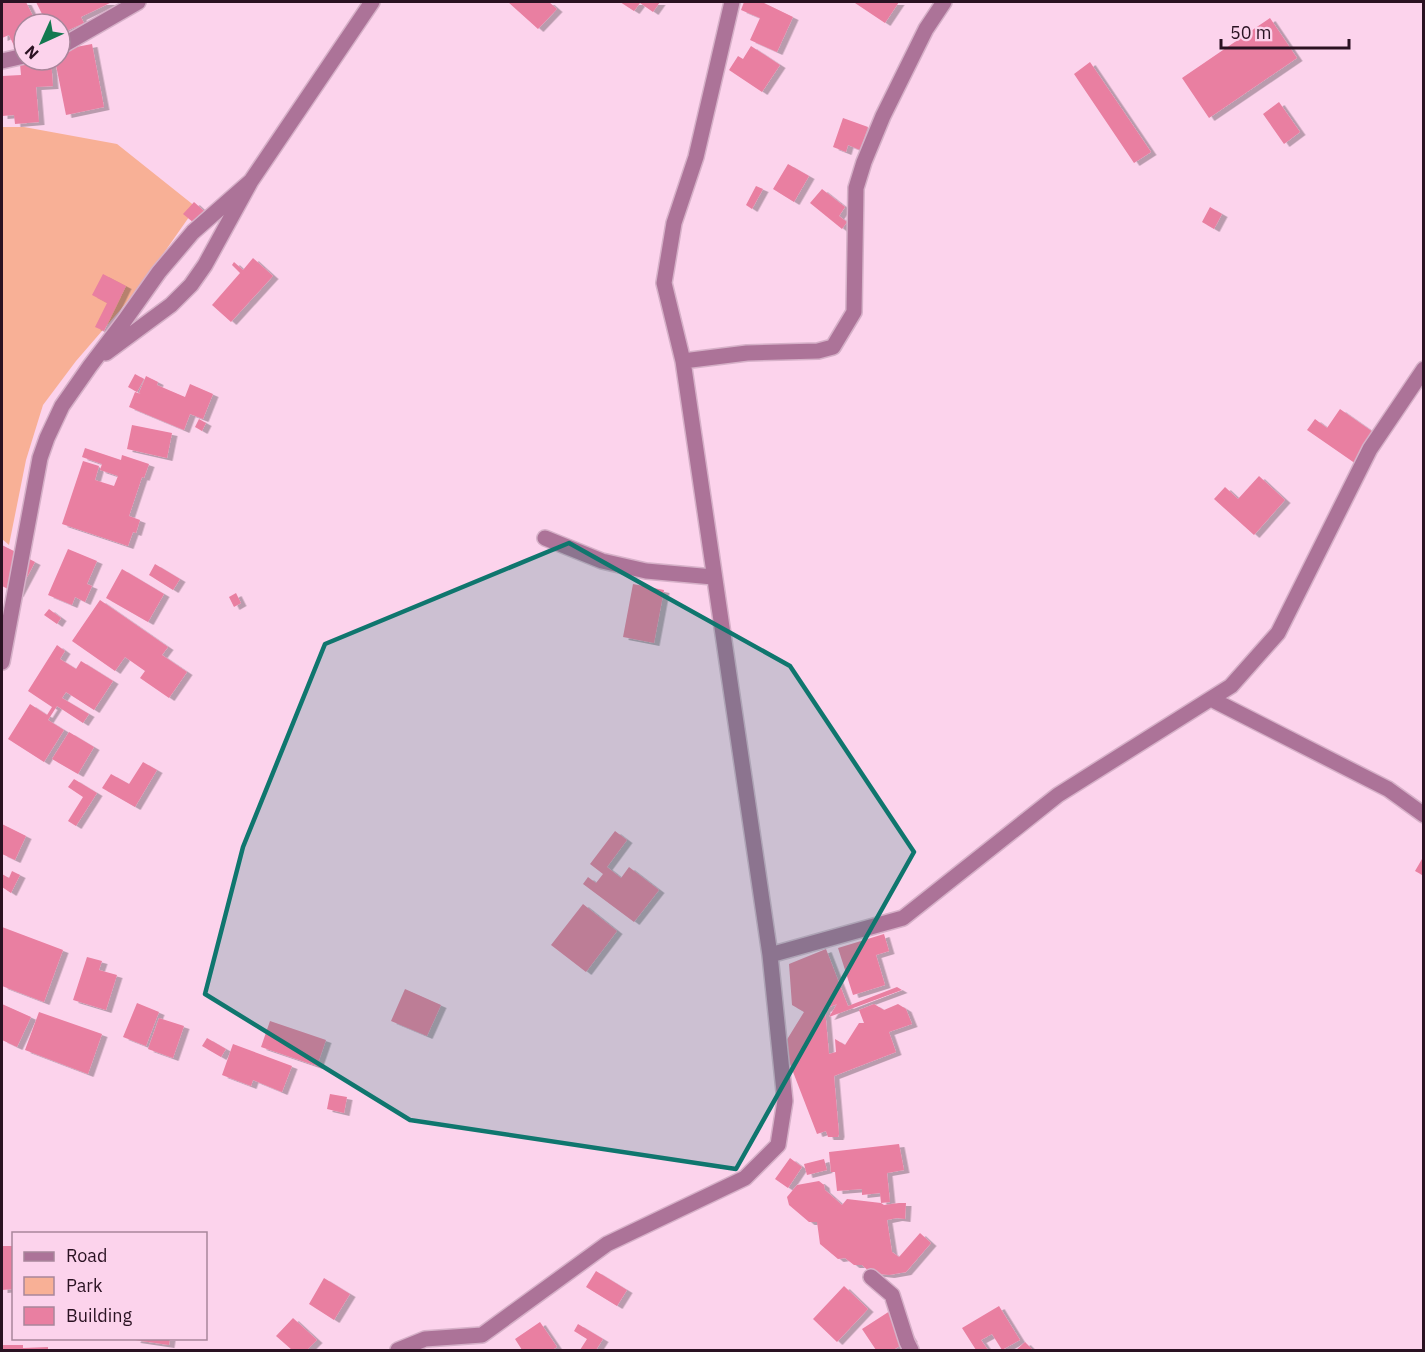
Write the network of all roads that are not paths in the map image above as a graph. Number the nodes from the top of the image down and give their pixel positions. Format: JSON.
{"nodes":[{"id":1,"x":138,"y":2,"type":"edge"},
{"id":2,"x":372,"y":2,"type":"edge"},
{"id":3,"x":732,"y":2,"type":"edge"},
{"id":4,"x":944,"y":2,"type":"edge"},
{"id":5,"x":72,"y":40,"type":"edge"},
{"id":6,"x":251,"y":181,"type":"junction"},
{"id":7,"x":683,"y":362,"type":"junction"},
{"id":8,"x":90,"y":366,"type":"junction"},
{"id":9,"x":1424,"y":369,"type":"edge"},
{"id":10,"x":545,"y":538,"type":"dead end"},
{"id":11,"x":714,"y":577,"type":"junction"},
{"id":12,"x":2,"y":662,"type":"edge"},
{"id":13,"x":1211,"y":699,"type":"junction"},
{"id":14,"x":1424,"y":815,"type":"edge"},
{"id":15,"x":770,"y":955,"type":"junction"},
{"id":16,"x":872,"y":1277,"type":"dead end"},
{"id":17,"x":398,"y":1350,"type":"edge"},
{"id":18,"x":911,"y":1350,"type":"edge"}],
"edges":[{"from":1,"to":5,"type":"street"},
{"from":2,"to":6,"type":"street"},
{"from":3,"to":7,"type":"street"},
{"from":4,"to":7,"type":"street"},
{"from":6,"to":8,"type":"street"},
{"from":6,"to":8,"type":"street"},
{"from":7,"to":11,"type":"street"},
{"from":8,"to":12,"type":"street"},
{"from":9,"to":13,"type":"street"},
{"from":10,"to":11,"type":"street"},
{"from":11,"to":15,"type":"street"},
{"from":13,"to":14,"type":"street"},
{"from":13,"to":15,"type":"street"},
{"from":15,"to":17,"type":"street"},
{"from":16,"to":18,"type":"street"}]}
